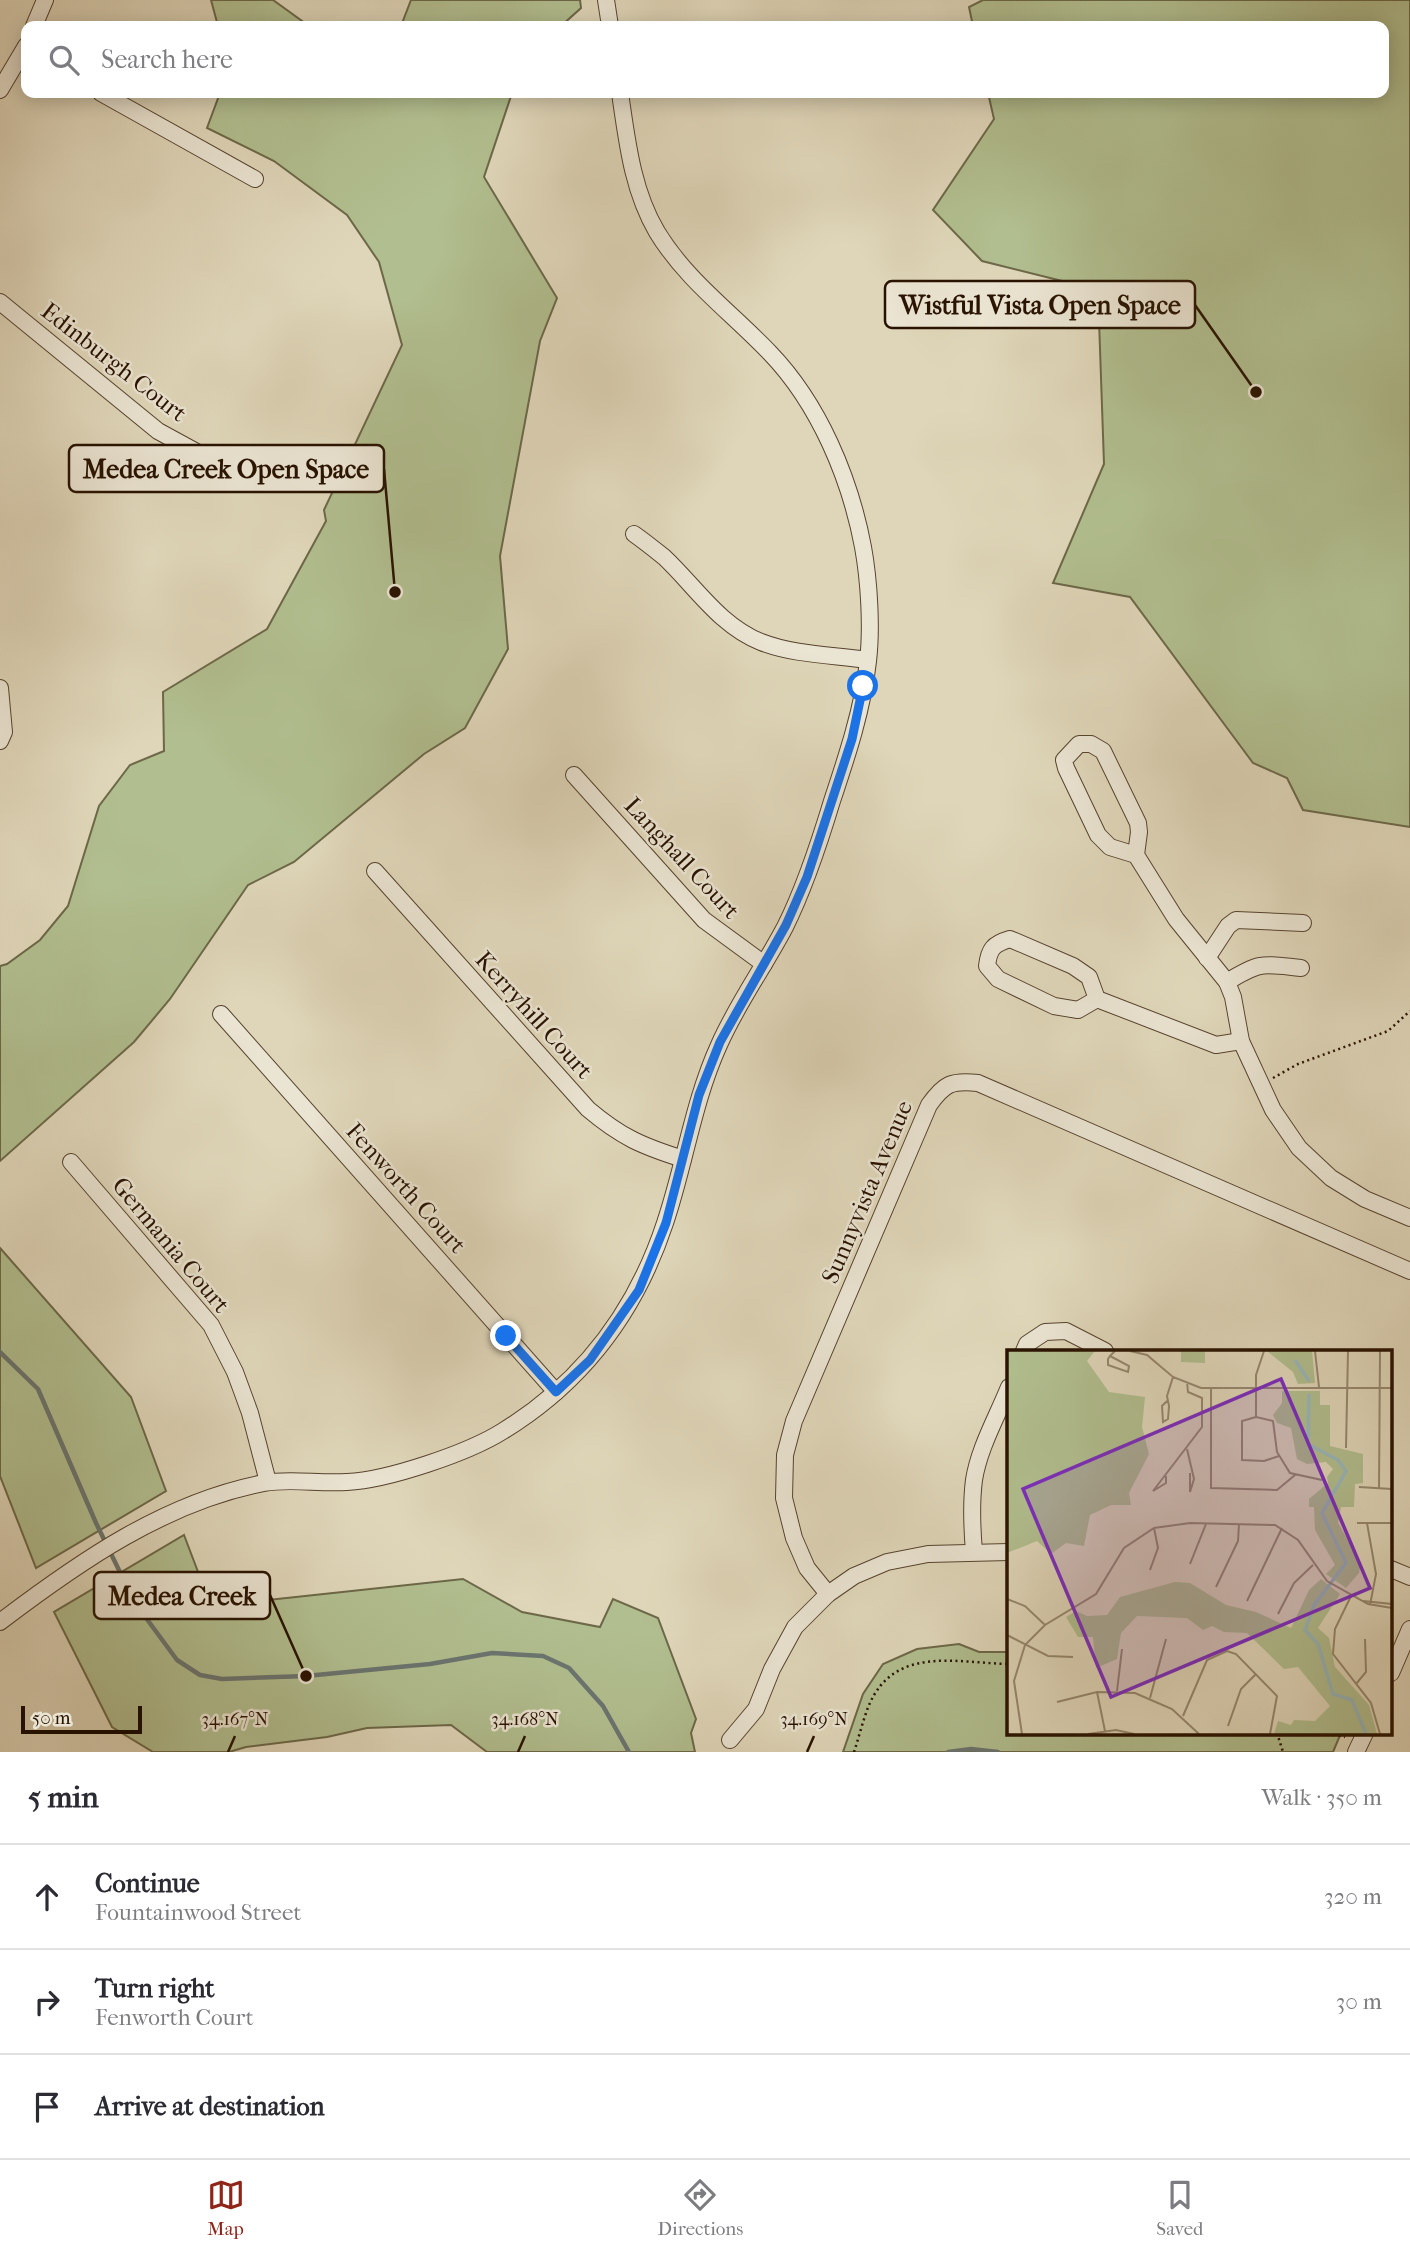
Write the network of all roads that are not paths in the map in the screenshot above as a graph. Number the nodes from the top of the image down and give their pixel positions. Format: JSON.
{"nodes":[{"id":1,"x":45,"y":0,"type":"edge"},
{"id":2,"x":606,"y":0,"type":"edge"},
{"id":3,"x":36,"y":21,"type":"edge"},
{"id":4,"x":609,"y":21,"type":"edge"},
{"id":5,"x":21,"y":58,"type":"edge"},
{"id":6,"x":0,"y":90,"type":"edge"},
{"id":7,"x":110,"y":98,"type":"edge"},
{"id":8,"x":621,"y":98,"type":"edge"},
{"id":9,"x":255,"y":179,"type":"dead end"},
{"id":10,"x":0,"y":302,"type":"edge"},
{"id":11,"x":202,"y":455,"type":"dead end"},
{"id":12,"x":634,"y":534,"type":"dead end"},
{"id":13,"x":868,"y":660,"type":"junction"},
{"id":14,"x":0,"y":688,"type":"edge"},
{"id":15,"x":2,"y":737,"type":"edge"},
{"id":16,"x":574,"y":775,"type":"dead end"},
{"id":17,"x":1136,"y":855,"type":"junction"},
{"id":18,"x":375,"y":871,"type":"dead end"},
{"id":19,"x":1303,"y":923,"type":"dead end"},
{"id":20,"x":1207,"y":958,"type":"junction"},
{"id":21,"x":764,"y":964,"type":"junction"},
{"id":22,"x":1301,"y":968,"type":"dead end"},
{"id":23,"x":1227,"y":982,"type":"junction"},
{"id":24,"x":1097,"y":999,"type":"junction"},
{"id":25,"x":221,"y":1014,"type":"dead end"},
{"id":26,"x":1241,"y":1041,"type":"junction"},
{"id":27,"x":682,"y":1159,"type":"junction"},
{"id":28,"x":71,"y":1162,"type":"dead end"},
{"id":29,"x":1410,"y":1218,"type":"edge"},
{"id":30,"x":1410,"y":1271,"type":"edge"},
{"id":31,"x":1024,"y":1350,"type":"edge"},
{"id":32,"x":1103,"y":1350,"type":"edge"},
{"id":33,"x":556,"y":1392,"type":"junction"},
{"id":34,"x":1007,"y":1392,"type":"edge"},
{"id":35,"x":268,"y":1482,"type":"junction"},
{"id":36,"x":974,"y":1552,"type":"junction"},
{"id":37,"x":1007,"y":1552,"type":"edge"},
{"id":38,"x":1392,"y":1569,"type":"edge"},
{"id":39,"x":1410,"y":1577,"type":"edge"},
{"id":40,"x":828,"y":1594,"type":"junction"},
{"id":41,"x":0,"y":1622,"type":"edge"},
{"id":42,"x":1410,"y":1629,"type":"edge"},
{"id":43,"x":1392,"y":1671,"type":"edge"},
{"id":44,"x":1365,"y":1734,"type":"edge"},
{"id":45,"x":730,"y":1740,"type":"dead end"},
{"id":46,"x":1356,"y":1752,"type":"edge"}],
"edges":[{"from":1,"to":3,"type":"street"},
{"from":2,"to":4,"type":"street"},
{"from":5,"to":6,"type":"street"},
{"from":7,"to":9,"type":"street"},
{"from":8,"to":13,"type":"street"},
{"from":10,"to":11,"type":"street","name":"Edinburgh Court"},
{"from":12,"to":13,"type":"street"},
{"from":13,"to":21,"type":"street"},
{"from":14,"to":15,"type":"street"},
{"from":16,"to":21,"type":"street","name":"Langhall Court"},
{"from":17,"to":17,"type":"street"},
{"from":17,"to":20,"type":"street"},
{"from":18,"to":27,"type":"street","name":"Kerryhill Court"},
{"from":19,"to":20,"type":"street"},
{"from":20,"to":23,"type":"street"},
{"from":21,"to":27,"type":"street"},
{"from":22,"to":23,"type":"street"},
{"from":23,"to":26,"type":"street"},
{"from":24,"to":24,"type":"street"},
{"from":24,"to":26,"type":"street"},
{"from":25,"to":33,"type":"street","name":"Fenworth Court"},
{"from":26,"to":29,"type":"street"},
{"from":27,"to":33,"type":"street"},
{"from":28,"to":35,"type":"street","name":"Germania Court"},
{"from":30,"to":40,"type":"street","name":"Sunnyvista Avenue"},
{"from":31,"to":32,"type":"street"},
{"from":33,"to":35,"type":"street"},
{"from":34,"to":36,"type":"street"},
{"from":35,"to":41,"type":"street"},
{"from":36,"to":37,"type":"street"},
{"from":36,"to":40,"type":"street"},
{"from":38,"to":39,"type":"street"},
{"from":40,"to":45,"type":"street"},
{"from":42,"to":43,"type":"street"},
{"from":44,"to":46,"type":"street"}]}
